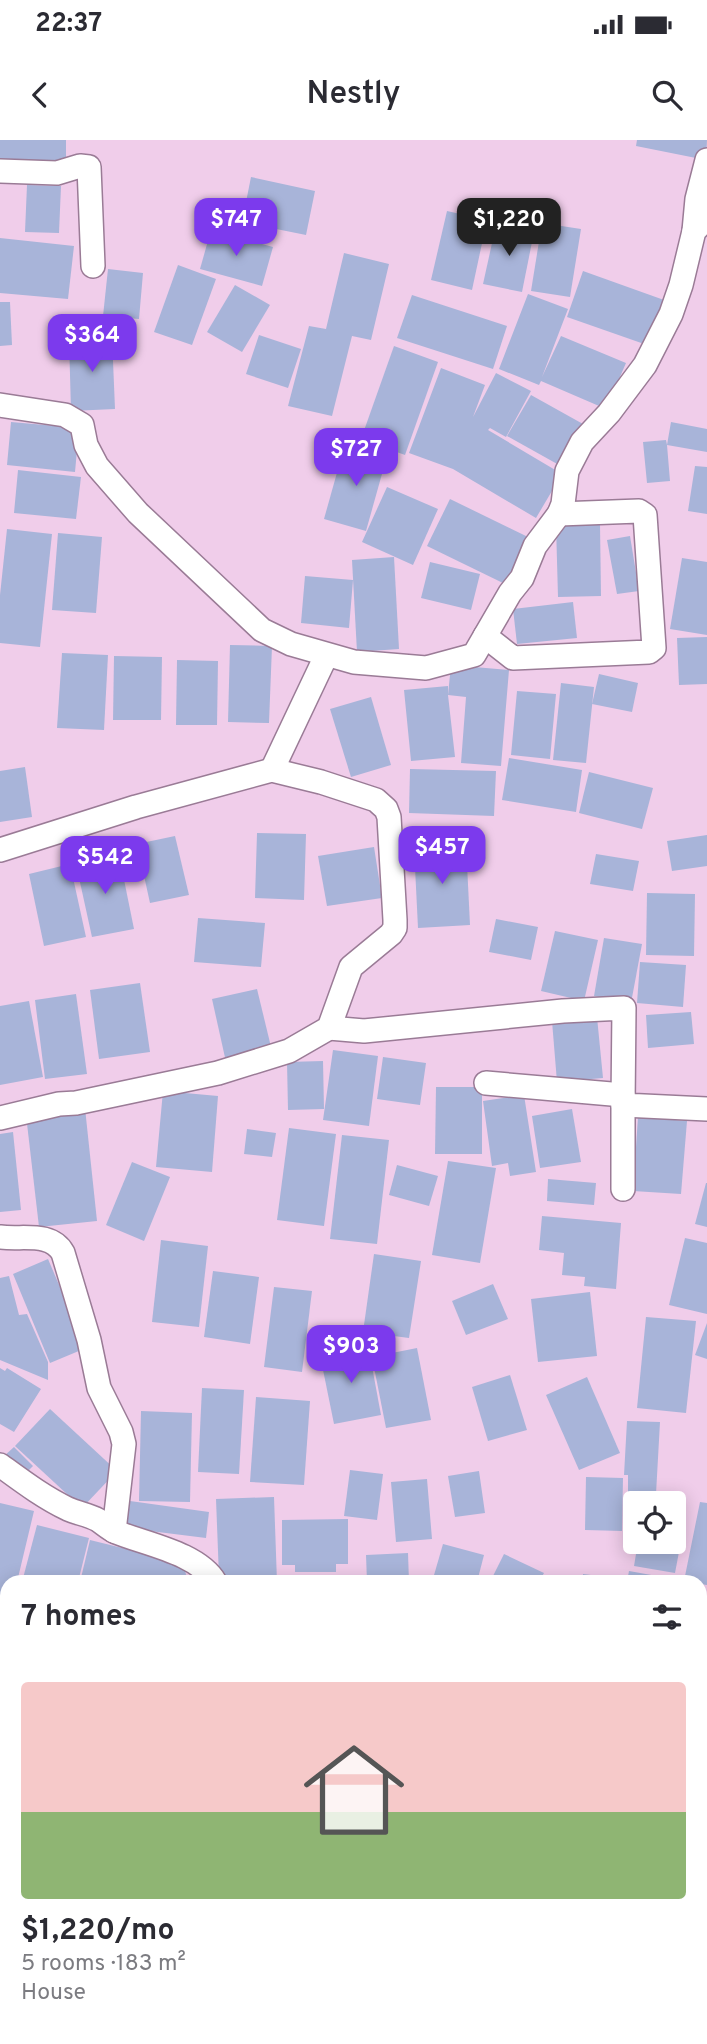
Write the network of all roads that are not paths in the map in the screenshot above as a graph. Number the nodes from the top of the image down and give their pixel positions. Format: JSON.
{"nodes":[{"id":1,"x":707,"y":160,"type":"edge"},
{"id":2,"x":0,"y":171,"type":"edge"},
{"id":3,"x":700,"y":225,"type":"edge"},
{"id":4,"x":93,"y":266,"type":"dead end"},
{"id":5,"x":0,"y":405,"type":"edge"},
{"id":6,"x":559,"y":514,"type":"junction"},
{"id":7,"x":485,"y":636,"type":"junction"},
{"id":8,"x":326,"y":656,"type":"junction"},
{"id":9,"x":272,"y":770,"type":"junction"},
{"id":10,"x":0,"y":850,"type":"edge"},
{"id":11,"x":329,"y":1028,"type":"junction"},
{"id":12,"x":486,"y":1083,"type":"dead end"},
{"id":13,"x":623,"y":1100,"type":"junction"},
{"id":14,"x":707,"y":1109,"type":"edge"},
{"id":15,"x":0,"y":1118,"type":"edge"},
{"id":16,"x":623,"y":1189,"type":"dead end"},
{"id":17,"x":0,"y":1237,"type":"edge"},
{"id":18,"x":0,"y":1465,"type":"edge"},
{"id":19,"x":114,"y":1531,"type":"junction"},
{"id":20,"x":210,"y":1575,"type":"edge"}],
"edges":[{"from":1,"to":3,"type":"street"},
{"from":2,"to":4,"type":"street"},
{"from":3,"to":6,"type":"street"},
{"from":5,"to":8,"type":"street"},
{"from":6,"to":7,"type":"street"},
{"from":6,"to":7,"type":"street"},
{"from":7,"to":8,"type":"street"},
{"from":8,"to":9,"type":"street"},
{"from":9,"to":10,"type":"street"},
{"from":9,"to":11,"type":"street"},
{"from":11,"to":13,"type":"street"},
{"from":11,"to":15,"type":"street"},
{"from":12,"to":13,"type":"street"},
{"from":13,"to":14,"type":"street"},
{"from":13,"to":16,"type":"street"},
{"from":17,"to":19,"type":"street"},
{"from":18,"to":19,"type":"street"},
{"from":19,"to":20,"type":"street"}]}
